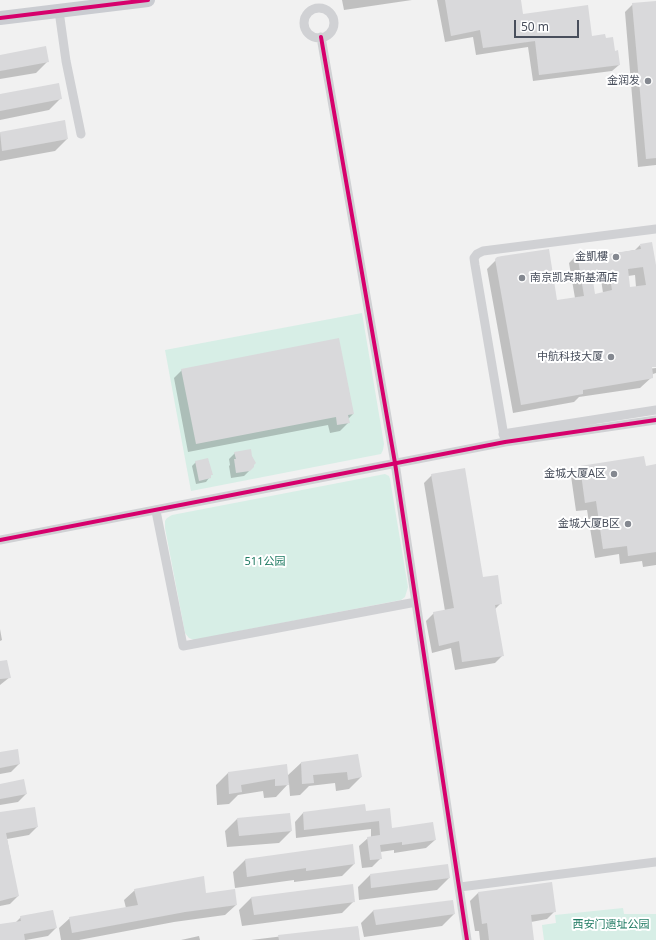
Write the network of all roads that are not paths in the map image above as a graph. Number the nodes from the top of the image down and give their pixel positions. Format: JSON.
{"nodes":[{"id":1,"x":148,"y":0,"type":"edge"},
{"id":2,"x":316,"y":4,"type":"edge"},
{"id":3,"x":59,"y":11,"type":"junction"},
{"id":4,"x":0,"y":18,"type":"edge"},
{"id":5,"x":322,"y":38,"type":"junction"},
{"id":6,"x":81,"y":134,"type":"dead end"},
{"id":7,"x":656,"y":229,"type":"edge"},
{"id":8,"x":656,"y":410,"type":"edge"},
{"id":9,"x":656,"y":420,"type":"edge"},
{"id":10,"x":504,"y":438,"type":"junction"},
{"id":11,"x":395,"y":463,"type":"junction"},
{"id":12,"x":156,"y":511,"type":"junction"},
{"id":13,"x":0,"y":540,"type":"edge"},
{"id":14,"x":416,"y":602,"type":"junction"},
{"id":15,"x":656,"y":862,"type":"edge"},
{"id":16,"x":460,"y":888,"type":"junction"},
{"id":17,"x":467,"y":940,"type":"edge"}],
"edges":[{"from":1,"to":3,"type":"main road"},
{"from":2,"to":5,"type":"street"},
{"from":2,"to":5,"type":"street"},
{"from":3,"to":4,"type":"main road"},
{"from":3,"to":6,"type":"street"},
{"from":5,"to":11,"type":"street"},
{"from":7,"to":10,"type":"street"},
{"from":8,"to":10,"type":"street"},
{"from":9,"to":10,"type":"street"},
{"from":10,"to":11,"type":"street"},
{"from":11,"to":12,"type":"street"},
{"from":11,"to":14,"type":"street"},
{"from":12,"to":13,"type":"street"},
{"from":12,"to":14,"type":"street"},
{"from":14,"to":16,"type":"street"},
{"from":15,"to":16,"type":"street"},
{"from":16,"to":17,"type":"street"}]}
